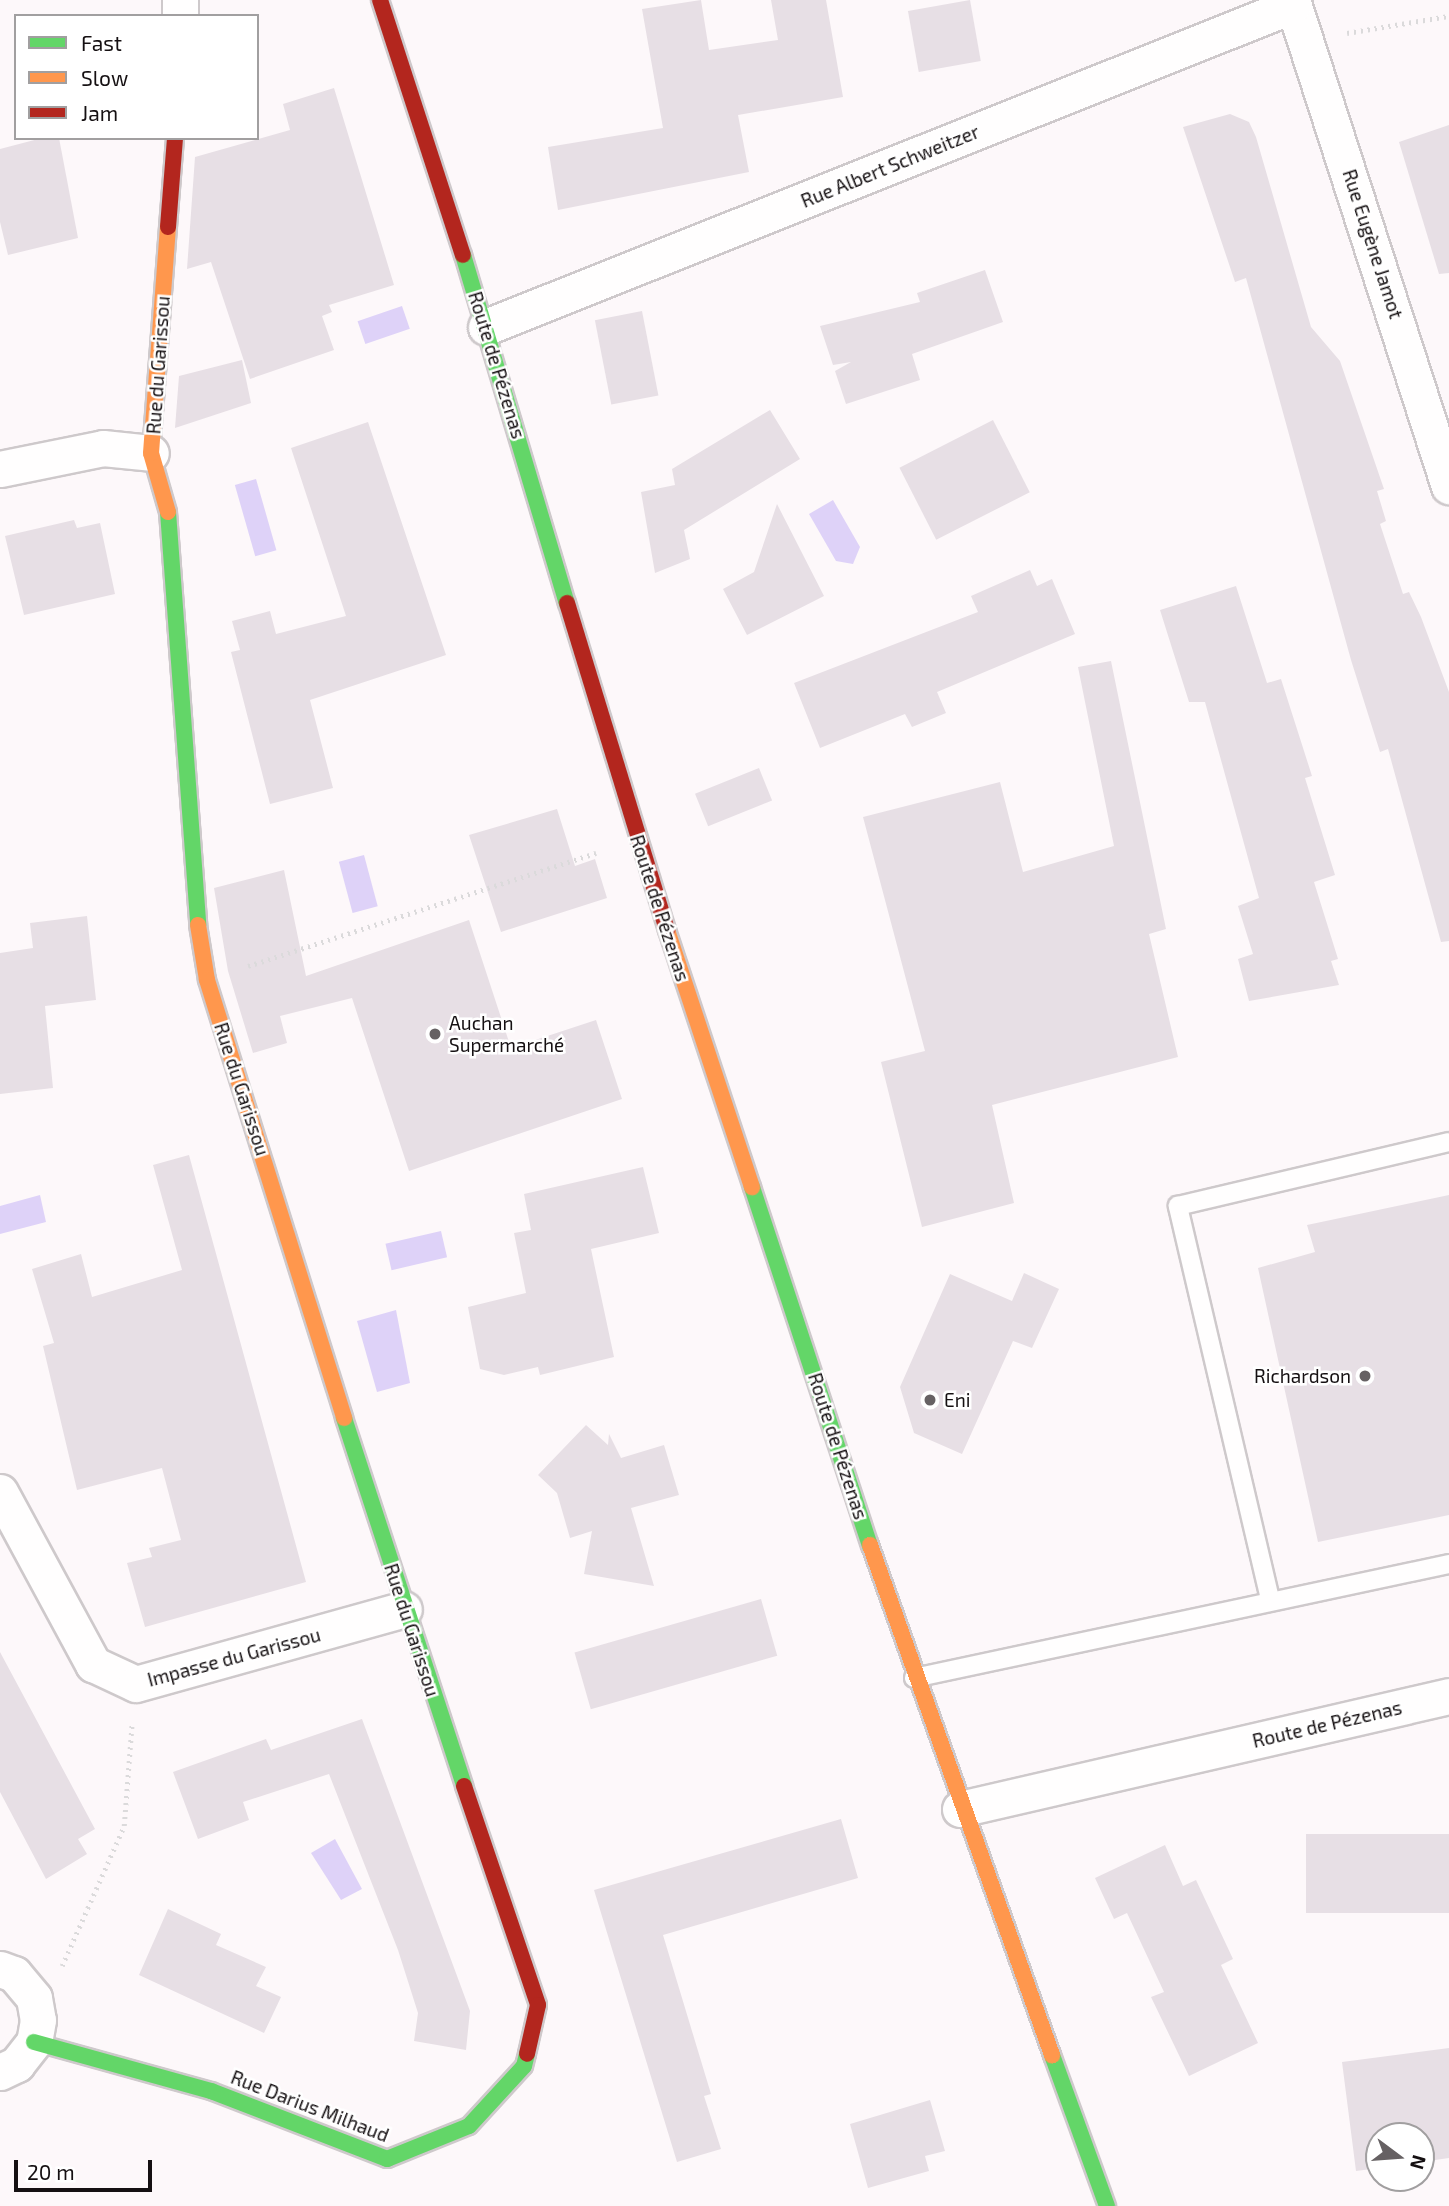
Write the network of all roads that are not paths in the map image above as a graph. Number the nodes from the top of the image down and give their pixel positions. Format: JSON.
{"nodes":[{"id":1,"x":380,"y":0,"type":"edge"},
{"id":2,"x":1292,"y":2,"type":"edge"},
{"id":3,"x":175,"y":140,"type":"edge"},
{"id":4,"x":486,"y":327,"type":"junction"},
{"id":5,"x":151,"y":453,"type":"junction"},
{"id":6,"x":0,"y":469,"type":"edge"},
{"id":7,"x":1449,"y":486,"type":"edge"},
{"id":8,"x":1449,"y":1142,"type":"edge"},
{"id":9,"x":0,"y":1492,"type":"edge"},
{"id":10,"x":1449,"y":1564,"type":"edge"},
{"id":11,"x":1270,"y":1600,"type":"junction"},
{"id":12,"x":404,"y":1609,"type":"junction"},
{"id":13,"x":914,"y":1678,"type":"junction"},
{"id":14,"x":1449,"y":1696,"type":"edge"},
{"id":15,"x":960,"y":1809,"type":"junction"},
{"id":16,"x":0,"y":1969,"type":"edge"},
{"id":17,"x":538,"y":2005,"type":"joint"},
{"id":18,"x":34,"y":2042,"type":"junction"},
{"id":19,"x":0,"y":2072,"type":"edge"},
{"id":20,"x":1107,"y":2206,"type":"edge"}],
"edges":[{"from":1,"to":4,"type":"street","name":"Route de Pézenas"},
{"from":2,"to":4,"type":"street","name":"Rue Albert Schweitzer"},
{"from":2,"to":7,"type":"street","name":"Rue Eugène Jamot"},
{"from":3,"to":5,"type":"street","name":"Rue du Garissou"},
{"from":4,"to":13,"type":"street","name":"Route de Pézenas"},
{"from":5,"to":6,"type":"street"},
{"from":5,"to":12,"type":"street","name":"Rue du Garissou"},
{"from":8,"to":11,"type":"lane"},
{"from":9,"to":12,"type":"street","name":"Impasse du Garissou"},
{"from":10,"to":11,"type":"lane"},
{"from":11,"to":13,"type":"lane"},
{"from":12,"to":17,"type":"street","name":"Rue du Garissou"},
{"from":13,"to":15,"type":"street","name":"Route de Pézenas"},
{"from":14,"to":15,"type":"street","name":"Route de Pézenas"},
{"from":15,"to":20,"type":"street","name":"Route de Pézenas"},
{"from":16,"to":18,"type":"street"},
{"from":17,"to":18,"type":"street","name":"Rue Darius Milhaud"},
{"from":18,"to":19,"type":"street"}]}
